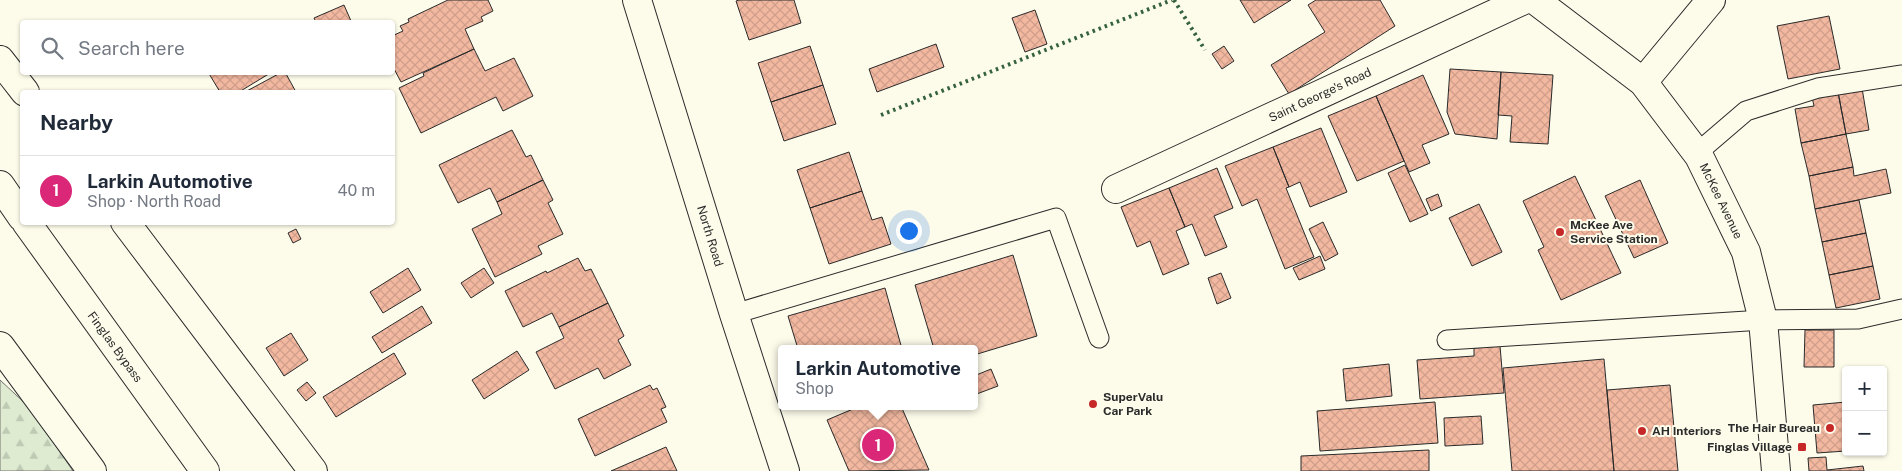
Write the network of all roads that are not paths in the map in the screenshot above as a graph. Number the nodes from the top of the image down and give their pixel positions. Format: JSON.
{"nodes":[{"id":1,"x":637,"y":0,"type":"edge"},
{"id":2,"x":1524,"y":0,"type":"edge"},
{"id":3,"x":1535,"y":0,"type":"edge"},
{"id":4,"x":1711,"y":0,"type":"edge"},
{"id":5,"x":0,"y":60,"type":"edge"},
{"id":6,"x":1902,"y":74,"type":"edge"},
{"id":7,"x":1643,"y":82,"type":"junction"},
{"id":8,"x":23,"y":90,"type":"edge"},
{"id":9,"x":1697,"y":153,"type":"junction"},
{"id":10,"x":0,"y":185,"type":"edge"},
{"id":11,"x":1116,"y":189,"type":"dead end"},
{"id":12,"x":20,"y":214,"type":"edge"},
{"id":13,"x":28,"y":225,"type":"edge"},
{"id":14,"x":127,"y":225,"type":"edge"},
{"id":15,"x":1902,"y":309,"type":"edge"},
{"id":16,"x":734,"y":314,"type":"junction"},
{"id":17,"x":1763,"y":320,"type":"junction"},
{"id":18,"x":1099,"y":338,"type":"dead end"},
{"id":19,"x":1447,"y":340,"type":"dead end"},
{"id":20,"x":0,"y":346,"type":"edge"},
{"id":21,"x":92,"y":471,"type":"edge"},
{"id":22,"x":206,"y":471,"type":"edge"},
{"id":23,"x":313,"y":471,"type":"edge"},
{"id":24,"x":785,"y":471,"type":"edge"},
{"id":25,"x":1776,"y":471,"type":"edge"}],
"edges":[{"from":1,"to":16,"type":"street","name":"North Road"},
{"from":2,"to":11,"type":"street","name":"Saint George's Road"},
{"from":3,"to":7,"type":"street","name":"McKee Avenue"},
{"from":4,"to":7,"type":"street"},
{"from":5,"to":8,"type":"street"},
{"from":6,"to":9,"type":"lane"},
{"from":7,"to":9,"type":"street","name":"McKee Avenue"},
{"from":9,"to":17,"type":"street","name":"McKee Avenue"},
{"from":10,"to":12,"type":"street"},
{"from":13,"to":22,"type":"street","name":"Finglas Bypass"},
{"from":14,"to":23,"type":"street"},
{"from":15,"to":17,"type":"lane"},
{"from":16,"to":18,"type":"lane"},
{"from":16,"to":24,"type":"street","name":"North Road"},
{"from":17,"to":19,"type":"lane"},
{"from":17,"to":25,"type":"street","name":"McKee Avenue"},
{"from":20,"to":21,"type":"street"}]}
